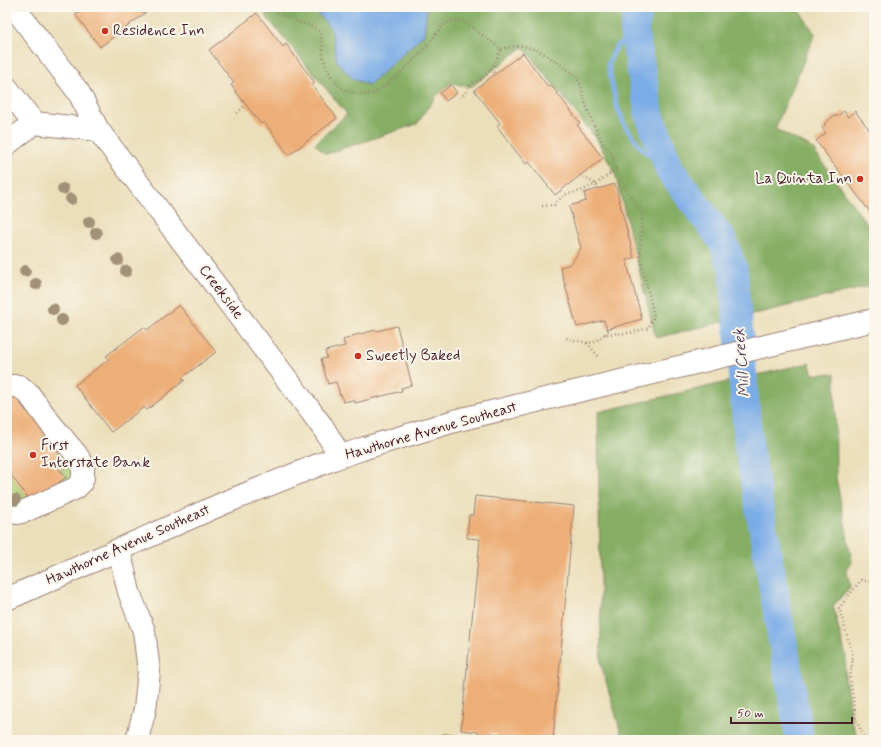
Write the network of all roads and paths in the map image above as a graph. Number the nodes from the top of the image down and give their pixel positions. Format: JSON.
{"nodes":[{"id":1,"x":14,"y":7,"type":"edge"},
{"id":2,"x":272,"y":7,"type":"edge"},
{"id":3,"x":501,"y":49,"type":"junction"},
{"id":4,"x":491,"y":69,"type":"junction"},
{"id":5,"x":495,"y":74,"type":"dead end"},
{"id":6,"x":7,"y":88,"type":"edge"},
{"id":7,"x":460,"y":98,"type":"dead end"},
{"id":8,"x":246,"y":105,"type":"dead end"},
{"id":9,"x":236,"y":113,"type":"dead end"},
{"id":10,"x":34,"y":123,"type":"junction"},
{"id":11,"x":98,"y":130,"type":"junction"},
{"id":12,"x":7,"y":144,"type":"edge"},
{"id":13,"x":616,"y":169,"type":"junction"},
{"id":14,"x":580,"y":176,"type":"dead end"},
{"id":15,"x":596,"y":184,"type":"junction"},
{"id":16,"x":598,"y":189,"type":"dead end"},
{"id":17,"x":542,"y":206,"type":"dead end"},
{"id":18,"x":874,"y":320,"type":"edge"},
{"id":19,"x":612,"y":327,"type":"dead end"},
{"id":20,"x":605,"y":334,"type":"junction"},
{"id":21,"x":566,"y":338,"type":"dead end"},
{"id":22,"x":587,"y":343,"type":"junction"},
{"id":23,"x":599,"y":357,"type":"dead end"},
{"id":24,"x":8,"y":387,"type":"edge"},
{"id":25,"x":340,"y":456,"type":"junction"},
{"id":26,"x":7,"y":509,"type":"edge"},
{"id":27,"x":119,"y":550,"type":"junction"},
{"id":28,"x":874,"y":583,"type":"edge"},
{"id":29,"x":7,"y":599,"type":"edge"},
{"id":30,"x":137,"y":740,"type":"edge"},
{"id":31,"x":865,"y":740,"type":"edge"}],
"edges":[{"from":1,"to":11,"type":"main road","name":"Creekside"},
{"from":2,"to":3,"type":"path"},
{"from":3,"to":4,"type":"path"},
{"from":3,"to":13,"type":"path"},
{"from":4,"to":5,"type":"path"},
{"from":4,"to":7,"type":"path"},
{"from":6,"to":10,"type":"main road"},
{"from":8,"to":9,"type":"path"},
{"from":10,"to":11,"type":"main road"},
{"from":10,"to":12,"type":"main road"},
{"from":11,"to":25,"type":"main road","name":"Creekside"},
{"from":13,"to":15,"type":"path"},
{"from":13,"to":20,"type":"path"},
{"from":14,"to":15,"type":"path"},
{"from":15,"to":16,"type":"path"},
{"from":15,"to":17,"type":"path"},
{"from":18,"to":25,"type":"main road","name":"Hawthorne Avenue Southeast"},
{"from":19,"to":20,"type":"path"},
{"from":20,"to":22,"type":"path"},
{"from":21,"to":22,"type":"path"},
{"from":22,"to":23,"type":"path"},
{"from":24,"to":26,"type":"main road"},
{"from":25,"to":27,"type":"main road","name":"Hawthorne Avenue Southeast"},
{"from":27,"to":29,"type":"main road","name":"Hawthorne Avenue Southeast"},
{"from":27,"to":30,"type":"main road"},
{"from":28,"to":31,"type":"path"}]}
